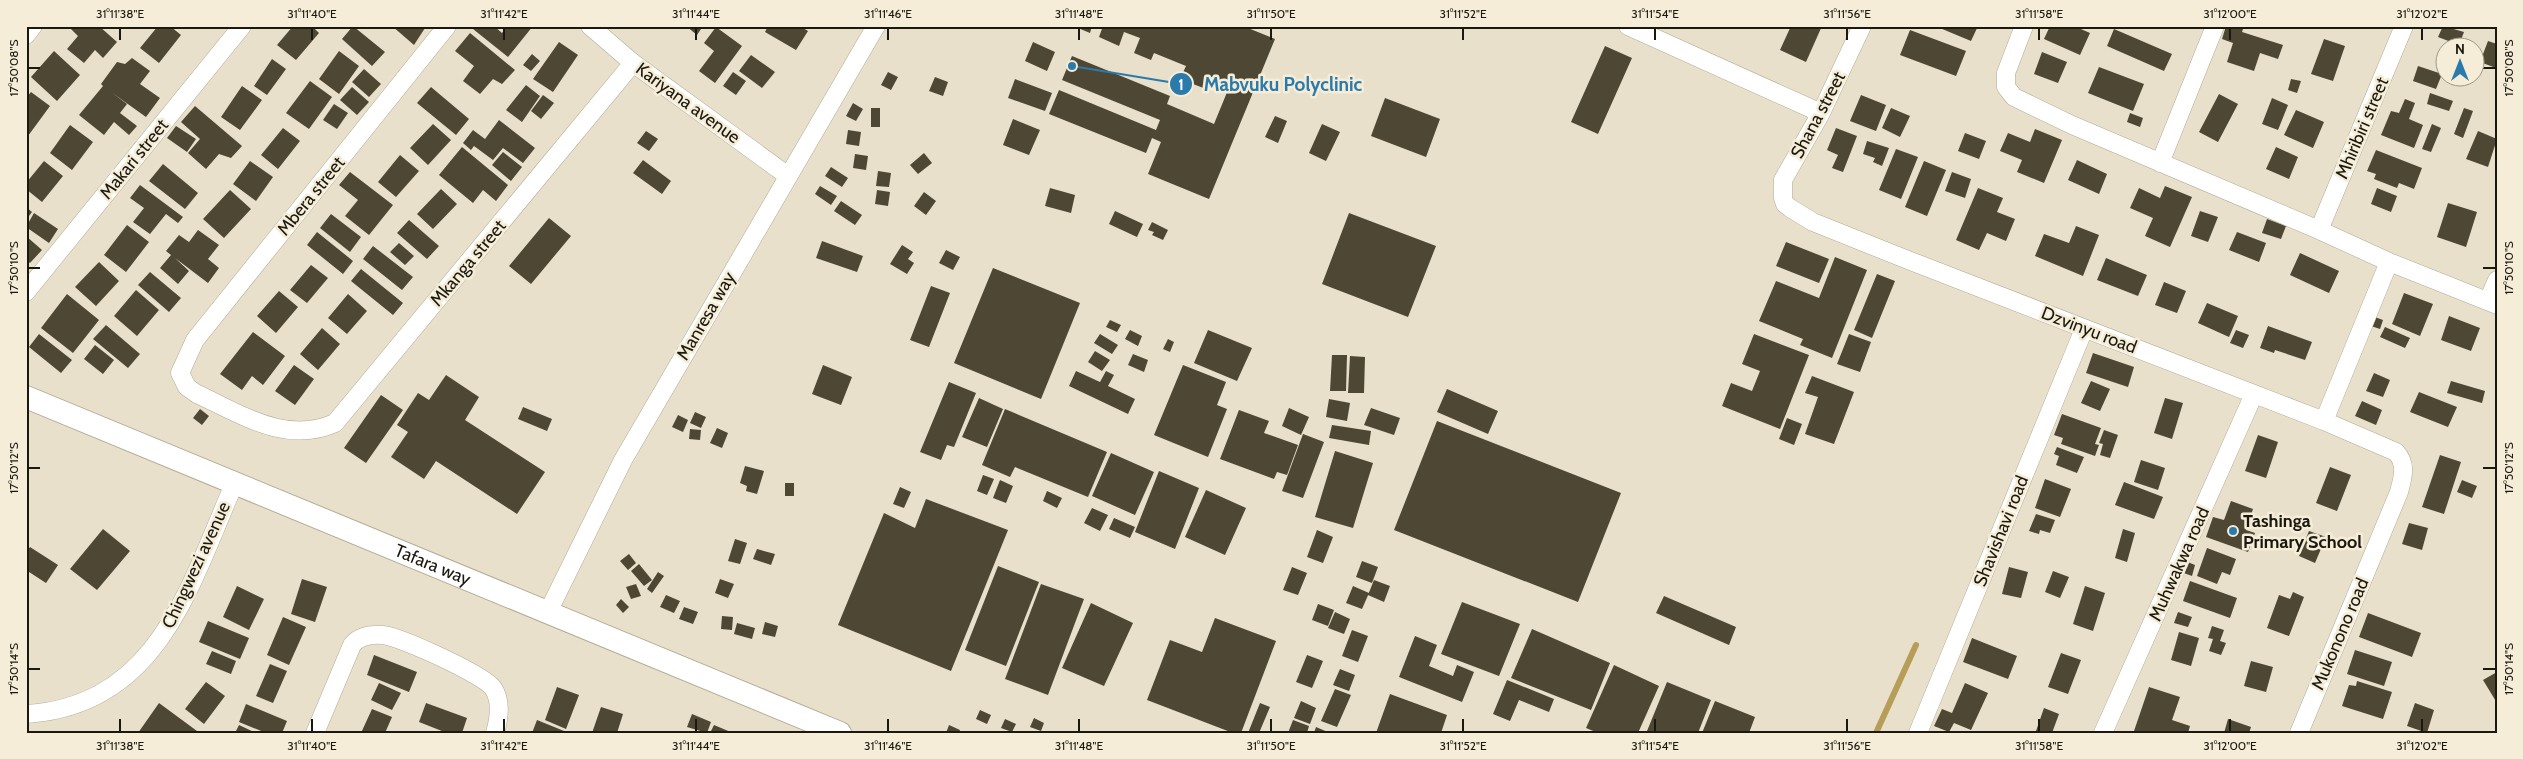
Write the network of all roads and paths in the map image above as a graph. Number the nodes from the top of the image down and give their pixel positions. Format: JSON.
{"nodes":[{"id":1,"x":33,"y":26,"type":"edge"},
{"id":2,"x":242,"y":26,"type":"edge"},
{"id":3,"x":447,"y":26,"type":"edge"},
{"id":4,"x":590,"y":26,"type":"edge"},
{"id":5,"x":876,"y":26,"type":"edge"},
{"id":6,"x":1628,"y":26,"type":"edge"},
{"id":7,"x":1862,"y":26,"type":"edge"},
{"id":8,"x":2024,"y":26,"type":"edge"},
{"id":9,"x":2216,"y":26,"type":"edge"},
{"id":10,"x":2404,"y":26,"type":"edge"},
{"id":11,"x":26,"y":35,"type":"edge"},
{"id":12,"x":633,"y":63,"type":"junction"},
{"id":13,"x":1821,"y":113,"type":"junction"},
{"id":14,"x":2160,"y":163,"type":"junction"},
{"id":15,"x":788,"y":176,"type":"junction"},
{"id":16,"x":1785,"y":204,"type":"joint"},
{"id":17,"x":2319,"y":230,"type":"junction"},
{"id":18,"x":2388,"y":262,"type":"junction"},
{"id":19,"x":2497,"y":280,"type":"edge"},
{"id":20,"x":26,"y":292,"type":"edge"},
{"id":21,"x":2492,"y":303,"type":"edge"},
{"id":22,"x":2084,"y":329,"type":"junction"},
{"id":23,"x":2254,"y":394,"type":"junction"},
{"id":24,"x":26,"y":397,"type":"edge"},
{"id":25,"x":2324,"y":421,"type":"junction"},
{"id":26,"x":285,"y":431,"type":"joint"},
{"id":27,"x":2396,"y":452,"type":"joint"},
{"id":28,"x":235,"y":482,"type":"junction"},
{"id":29,"x":548,"y":612,"type":"junction"},
{"id":30,"x":26,"y":714,"type":"edge"},
{"id":31,"x":315,"y":733,"type":"edge"},
{"id":32,"x":495,"y":733,"type":"edge"},
{"id":33,"x":840,"y":733,"type":"edge"},
{"id":34,"x":1918,"y":733,"type":"edge"},
{"id":35,"x":2103,"y":733,"type":"edge"},
{"id":36,"x":2299,"y":733,"type":"edge"}],
"edges":[{"from":1,"to":11,"type":"street"},
{"from":2,"to":20,"type":"street","name":"Makari street"},
{"from":3,"to":26,"type":"street","name":"Mbera street"},
{"from":4,"to":12,"type":"street","name":"Kariyana avenue"},
{"from":5,"to":15,"type":"street","name":"Manresa way"},
{"from":6,"to":13,"type":"street"},
{"from":7,"to":13,"type":"street","name":"Shana street"},
{"from":8,"to":14,"type":"street"},
{"from":9,"to":14,"type":"street"},
{"from":10,"to":17,"type":"street","name":"Mhiribiri street"},
{"from":12,"to":15,"type":"street","name":"Kariyana avenue"},
{"from":12,"to":26,"type":"street","name":"Mkanga street"},
{"from":13,"to":16,"type":"street","name":"Shana street"},
{"from":14,"to":17,"type":"street"},
{"from":15,"to":29,"type":"street","name":"Manresa way"},
{"from":16,"to":22,"type":"street","name":"Dzvinyu road"},
{"from":17,"to":18,"type":"street"},
{"from":18,"to":21,"type":"street"},
{"from":18,"to":25,"type":"street"},
{"from":19,"to":21,"type":"street"},
{"from":22,"to":23,"type":"street","name":"Dzvinyu road"},
{"from":22,"to":34,"type":"street","name":"Shavishavi road"},
{"from":23,"to":25,"type":"street","name":"Dzvinyu road"},
{"from":23,"to":35,"type":"street","name":"Muhwakwa road"},
{"from":24,"to":28,"type":"street","name":"Tafara way"},
{"from":25,"to":27,"type":"street","name":"Dzvinyu road"},
{"from":27,"to":36,"type":"street","name":"Mukonono road"},
{"from":28,"to":29,"type":"street","name":"Tafara way"},
{"from":28,"to":30,"type":"street","name":"Chingwezi avenue"},
{"from":29,"to":33,"type":"street","name":"Tafara way"},
{"from":31,"to":32,"type":"street"}]}
